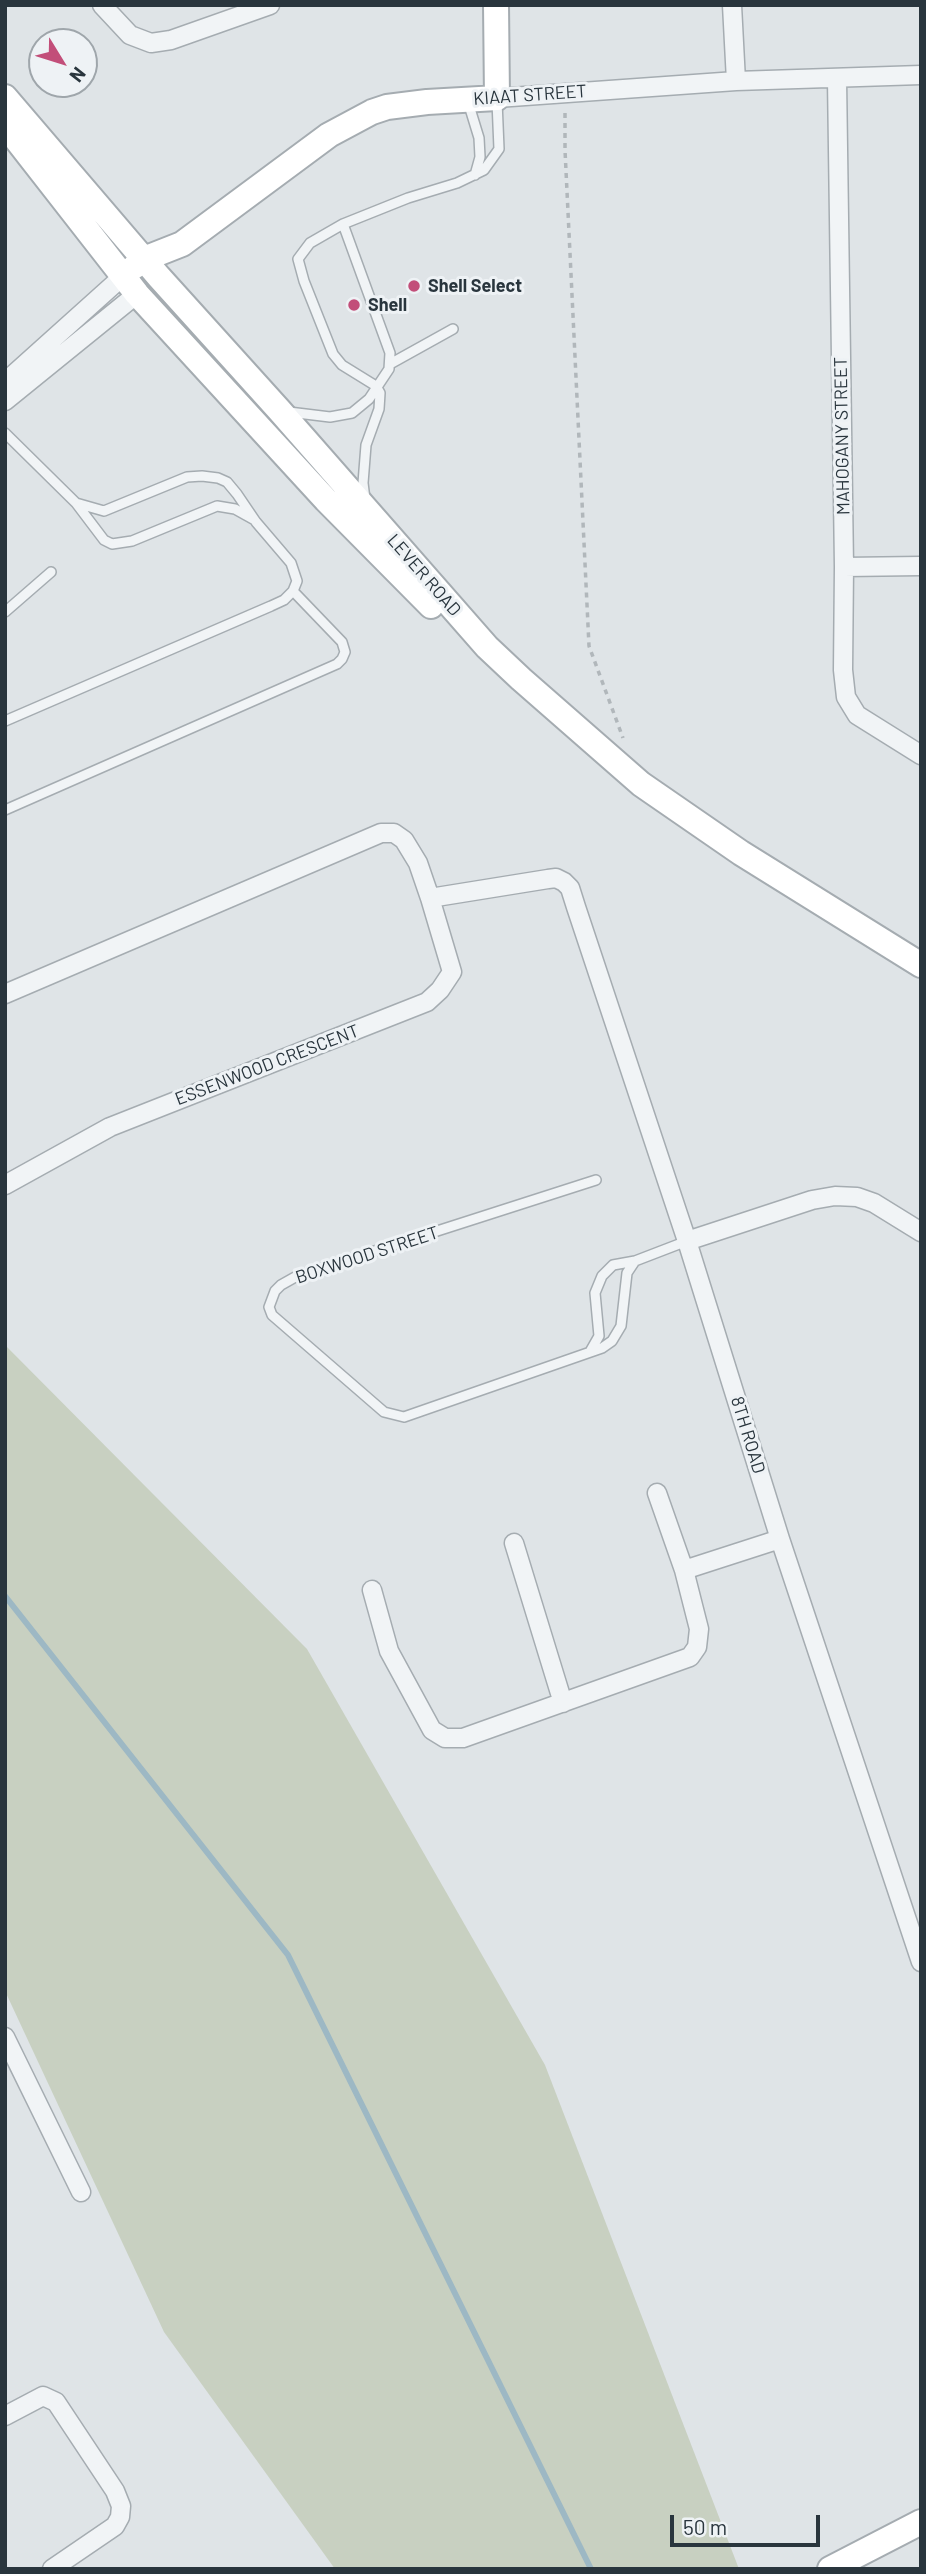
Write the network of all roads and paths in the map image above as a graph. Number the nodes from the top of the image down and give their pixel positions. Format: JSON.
{"nodes":[{"id":1,"x":102,"y":5,"type":"edge"},
{"id":2,"x":270,"y":5,"type":"edge"},
{"id":3,"x":496,"y":5,"type":"edge"},
{"id":4,"x":732,"y":5,"type":"edge"},
{"id":5,"x":921,"y":75,"type":"edge"},
{"id":6,"x":837,"y":79,"type":"junction"},
{"id":7,"x":736,"y":81,"type":"junction"},
{"id":8,"x":565,"y":93,"type":"junction"},
{"id":9,"x":5,"y":97,"type":"edge"},
{"id":10,"x":497,"y":98,"type":"junction"},
{"id":11,"x":467,"y":100,"type":"junction"},
{"id":12,"x":5,"y":125,"type":"edge"},
{"id":13,"x":475,"y":175,"type":"junction"},
{"id":14,"x":343,"y":224,"type":"junction"},
{"id":15,"x":151,"y":268,"type":"junction"},
{"id":16,"x":130,"y":285,"type":"junction"},
{"id":17,"x":453,"y":329,"type":"dead end"},
{"id":18,"x":390,"y":364,"type":"junction"},
{"id":19,"x":5,"y":382,"type":"edge"},
{"id":20,"x":376,"y":386,"type":"junction"},
{"id":21,"x":5,"y":401,"type":"edge"},
{"id":22,"x":280,"y":411,"type":"junction"},
{"id":23,"x":5,"y":433,"type":"edge"},
{"id":24,"x":76,"y":503,"type":"junction"},
{"id":25,"x":366,"y":508,"type":"junction"},
{"id":26,"x":256,"y":522,"type":"junction"},
{"id":27,"x":921,"y":566,"type":"edge"},
{"id":28,"x":844,"y":567,"type":"junction"},
{"id":29,"x":51,"y":572,"type":"dead end"},
{"id":30,"x":293,"y":591,"type":"junction"},
{"id":31,"x":5,"y":612,"type":"edge"},
{"id":32,"x":5,"y":721,"type":"edge"},
{"id":33,"x":626,"y":747,"type":"dead end"},
{"id":34,"x":921,"y":755,"type":"edge"},
{"id":35,"x":5,"y":810,"type":"edge"},
{"id":36,"x":430,"y":898,"type":"junction"},
{"id":37,"x":921,"y":965,"type":"edge"},
{"id":38,"x":921,"y":980,"type":"edge"},
{"id":39,"x":5,"y":994,"type":"edge"},
{"id":40,"x":596,"y":1180,"type":"dead end"},
{"id":41,"x":5,"y":1185,"type":"edge"},
{"id":42,"x":921,"y":1232,"type":"edge"},
{"id":43,"x":687,"y":1241,"type":"junction"},
{"id":44,"x":635,"y":1261,"type":"junction"},
{"id":45,"x":590,"y":1352,"type":"junction"},
{"id":46,"x":657,"y":1493,"type":"dead end"},
{"id":47,"x":780,"y":1539,"type":"junction"},
{"id":48,"x":514,"y":1543,"type":"dead end"},
{"id":49,"x":684,"y":1570,"type":"junction"},
{"id":50,"x":372,"y":1590,"type":"dead end"},
{"id":51,"x":563,"y":1703,"type":"junction"},
{"id":52,"x":921,"y":1962,"type":"edge"},
{"id":53,"x":5,"y":2037,"type":"edge"},
{"id":54,"x":81,"y":2192,"type":"dead end"},
{"id":55,"x":5,"y":2416,"type":"edge"},
{"id":56,"x":921,"y":2522,"type":"edge"},
{"id":57,"x":52,"y":2569,"type":"edge"},
{"id":58,"x":830,"y":2569,"type":"edge"}],
"edges":[{"from":1,"to":2,"type":"street"},
{"from":3,"to":10,"type":"main road"},
{"from":4,"to":7,"type":"street"},
{"from":5,"to":6,"type":"street","name":"KIAAT STREET"},
{"from":6,"to":7,"type":"street","name":"KIAAT STREET"},
{"from":6,"to":28,"type":"street","name":"MAHOGANY STREET"},
{"from":7,"to":8,"type":"street","name":"KIAAT STREET"},
{"from":8,"to":10,"type":"street","name":"KIAAT STREET"},
{"from":8,"to":33,"type":"path"},
{"from":9,"to":15,"type":"main road","name":"LEVER ROAD"},
{"from":10,"to":11,"type":"main road","name":"KIAAT STREET"},
{"from":10,"to":13,"type":"lane"},
{"from":11,"to":13,"type":"lane"},
{"from":11,"to":15,"type":"main road","name":"KIAAT STREET"},
{"from":12,"to":16,"type":"main road","name":"LEVER ROAD"},
{"from":13,"to":14,"type":"lane"},
{"from":14,"to":18,"type":"lane"},
{"from":14,"to":20,"type":"lane"},
{"from":15,"to":16,"type":"main road","name":"KIAAT STREET"},
{"from":15,"to":22,"type":"main road","name":"LEVER ROAD"},
{"from":16,"to":19,"type":"street","name":"KIAAT STREET"},
{"from":16,"to":21,"type":"street","name":"KIAAT STREET"},
{"from":16,"to":38,"type":"main road","name":"LEVER ROAD"},
{"from":17,"to":18,"type":"lane"},
{"from":18,"to":20,"type":"lane"},
{"from":20,"to":22,"type":"lane"},
{"from":20,"to":25,"type":"lane"},
{"from":22,"to":25,"type":"main road","name":"LEVER ROAD"},
{"from":23,"to":24,"type":"lane"},
{"from":24,"to":26,"type":"lane"},
{"from":24,"to":26,"type":"lane"},
{"from":25,"to":37,"type":"main road","name":"LEVER ROAD"},
{"from":26,"to":30,"type":"lane"},
{"from":27,"to":28,"type":"street"},
{"from":28,"to":34,"type":"street","name":"MAHOGANY STREET"},
{"from":29,"to":31,"type":"lane"},
{"from":30,"to":32,"type":"lane"},
{"from":30,"to":35,"type":"lane"},
{"from":36,"to":39,"type":"street","name":"ESSENWOOD CRESCENT"},
{"from":36,"to":41,"type":"street","name":"ESSENWOOD CRESCENT"},
{"from":36,"to":43,"type":"street","name":"8TH ROAD"},
{"from":40,"to":45,"type":"lane","name":"BOXWOOD STREET"},
{"from":42,"to":43,"type":"street"},
{"from":43,"to":44,"type":"lane"},
{"from":43,"to":47,"type":"street","name":"8TH ROAD"},
{"from":44,"to":45,"type":"lane","name":"BOXWOOD STREET"},
{"from":44,"to":45,"type":"lane"},
{"from":46,"to":49,"type":"street"},
{"from":47,"to":49,"type":"street"},
{"from":47,"to":52,"type":"street","name":"8TH ROAD"},
{"from":48,"to":51,"type":"street"},
{"from":49,"to":51,"type":"street"},
{"from":50,"to":51,"type":"street"},
{"from":53,"to":54,"type":"street"},
{"from":55,"to":57,"type":"street"},
{"from":56,"to":58,"type":"main road"}]}
